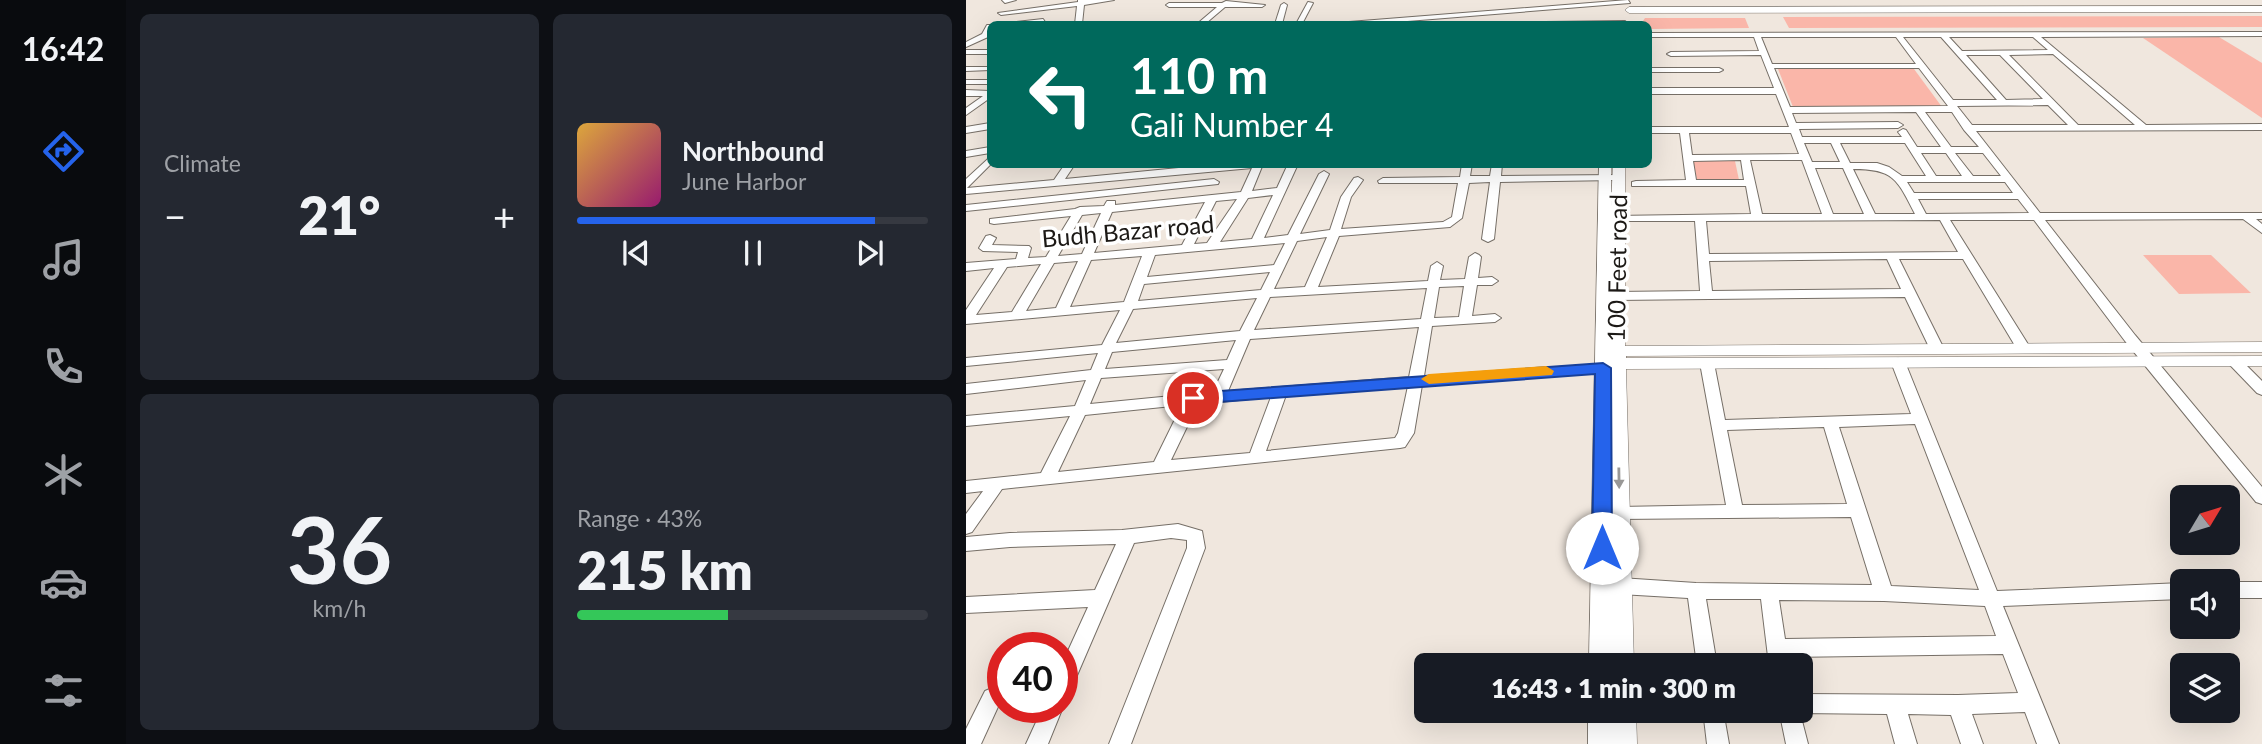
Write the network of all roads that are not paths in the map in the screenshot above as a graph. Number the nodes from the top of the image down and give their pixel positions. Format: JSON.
{"nodes":[{"id":1,"x":1005,"y":0,"type":"edge"},
{"id":2,"x":1013,"y":0,"type":"edge"},
{"id":3,"x":1111,"y":0,"type":"edge"},
{"id":4,"x":2245,"y":0,"type":"edge"},
{"id":5,"x":1082,"y":2,"type":"edge"},
{"id":6,"x":1226,"y":3,"type":"edge"},
{"id":7,"x":1310,"y":3,"type":"dead end"},
{"id":8,"x":1632,"y":4,"type":"edge"},
{"id":9,"x":1169,"y":5,"type":"dead end"},
{"id":10,"x":1262,"y":5,"type":"dead end"},
{"id":11,"x":1284,"y":5,"type":"dead end"},
{"id":12,"x":2262,"y":9,"type":"edge"},
{"id":13,"x":1001,"y":13,"type":"junction"},
{"id":14,"x":1467,"y":15,"type":"junction"},
{"id":15,"x":995,"y":21,"type":"edge"},
{"id":16,"x":1079,"y":21,"type":"edge"},
{"id":17,"x":1203,"y":21,"type":"edge"},
{"id":18,"x":1279,"y":21,"type":"edge"},
{"id":19,"x":1301,"y":21,"type":"edge"},
{"id":20,"x":1423,"y":21,"type":"edge"},
{"id":21,"x":1470,"y":21,"type":"edge"},
{"id":22,"x":1628,"y":21,"type":"edge"},
{"id":23,"x":2262,"y":32,"type":"edge"},
{"id":24,"x":1652,"y":33,"type":"edge"},
{"id":25,"x":1652,"y":33,"type":"edge"},
{"id":26,"x":1943,"y":34,"type":"junction"},
{"id":27,"x":2034,"y":34,"type":"junction"},
{"id":28,"x":987,"y":35,"type":"edge"},
{"id":29,"x":1667,"y":35,"type":"junction"},
{"id":30,"x":1757,"y":35,"type":"junction"},
{"id":31,"x":1898,"y":35,"type":"junction"},
{"id":32,"x":967,"y":41,"type":"edge"},
{"id":33,"x":987,"y":43,"type":"edge"},
{"id":34,"x":966,"y":52,"type":"edge"},
{"id":35,"x":987,"y":52,"type":"edge"},
{"id":36,"x":2002,"y":52,"type":"junction"},
{"id":37,"x":2056,"y":52,"type":"junction"},
{"id":38,"x":1764,"y":53,"type":"junction"},
{"id":39,"x":1959,"y":53,"type":"junction"},
{"id":40,"x":1671,"y":54,"type":"junction"},
{"id":41,"x":1714,"y":54,"type":"junction"},
{"id":42,"x":1769,"y":66,"type":"junction"},
{"id":43,"x":1920,"y":66,"type":"junction"},
{"id":44,"x":966,"y":69,"type":"edge"},
{"id":45,"x":987,"y":69,"type":"dead end"},
{"id":46,"x":1652,"y":70,"type":"edge"},
{"id":47,"x":1674,"y":70,"type":"junction"},
{"id":48,"x":1719,"y":70,"type":"junction"},
{"id":49,"x":966,"y":82,"type":"edge"},
{"id":50,"x":987,"y":82,"type":"edge"},
{"id":51,"x":1652,"y":91,"type":"edge"},
{"id":52,"x":1726,"y":91,"type":"junction"},
{"id":53,"x":1779,"y":91,"type":"junction"},
{"id":54,"x":966,"y":93,"type":"edge"},
{"id":55,"x":987,"y":94,"type":"edge"},
{"id":56,"x":987,"y":96,"type":"edge"},
{"id":57,"x":2003,"y":102,"type":"junction"},
{"id":58,"x":2051,"y":102,"type":"junction"},
{"id":59,"x":1950,"y":106,"type":"junction"},
{"id":60,"x":1787,"y":110,"type":"junction"},
{"id":61,"x":1889,"y":110,"type":"junction"},
{"id":62,"x":1919,"y":110,"type":"junction"},
{"id":63,"x":966,"y":112,"type":"edge"},
{"id":64,"x":987,"y":117,"type":"edge"},
{"id":65,"x":966,"y":119,"type":"edge"},
{"id":66,"x":1898,"y":125,"type":"junction"},
{"id":67,"x":987,"y":126,"type":"edge"},
{"id":68,"x":2143,"y":127,"type":"junction"},
{"id":69,"x":2262,"y":127,"type":"edge"},
{"id":70,"x":1967,"y":128,"type":"junction"},
{"id":71,"x":2076,"y":128,"type":"junction"},
{"id":72,"x":966,"y":130,"type":"edge"},
{"id":73,"x":1652,"y":130,"type":"edge"},
{"id":74,"x":1684,"y":130,"type":"junction"},
{"id":75,"x":1795,"y":132,"type":"junction"},
{"id":76,"x":1834,"y":140,"type":"junction"},
{"id":77,"x":1908,"y":140,"type":"junction"},
{"id":78,"x":987,"y":150,"type":"edge"},
{"id":79,"x":1914,"y":150,"type":"junction"},
{"id":80,"x":1949,"y":150,"type":"junction"},
{"id":81,"x":1984,"y":150,"type":"junction"},
{"id":82,"x":966,"y":154,"type":"edge"},
{"id":83,"x":1688,"y":158,"type":"junction"},
{"id":84,"x":1745,"y":158,"type":"junction"},
{"id":85,"x":1807,"y":161,"type":"junction"},
{"id":86,"x":987,"y":163,"type":"edge"},
{"id":87,"x":1847,"y":166,"type":"junction"},
{"id":88,"x":1067,"y":168,"type":"edge"},
{"id":89,"x":1100,"y":168,"type":"edge"},
{"id":90,"x":1128,"y":168,"type":"edge"},
{"id":91,"x":1162,"y":168,"type":"edge"},
{"id":92,"x":1256,"y":168,"type":"edge"},
{"id":93,"x":1291,"y":168,"type":"edge"},
{"id":94,"x":1468,"y":168,"type":"edge"},
{"id":95,"x":1496,"y":168,"type":"edge"},
{"id":96,"x":1617,"y":173,"type":"edge"},
{"id":97,"x":1324,"y":174,"type":"dead end"},
{"id":98,"x":1124,"y":177,"type":"junction"},
{"id":99,"x":1467,"y":178,"type":"junction"},
{"id":100,"x":1495,"y":178,"type":"junction"},
{"id":101,"x":1932,"y":178,"type":"junction"},
{"id":102,"x":1969,"y":178,"type":"junction"},
{"id":103,"x":1900,"y":179,"type":"junction"},
{"id":104,"x":2006,"y":179,"type":"junction"},
{"id":105,"x":1096,"y":180,"type":"junction"},
{"id":106,"x":1358,"y":180,"type":"dead end"},
{"id":107,"x":1383,"y":181,"type":"dead end"},
{"id":108,"x":1214,"y":182,"type":"dead end"},
{"id":109,"x":1057,"y":183,"type":"junction"},
{"id":110,"x":1691,"y":183,"type":"junction"},
{"id":111,"x":1750,"y":183,"type":"junction"},
{"id":112,"x":966,"y":185,"type":"edge"},
{"id":113,"x":966,"y":191,"type":"edge"},
{"id":114,"x":1281,"y":191,"type":"junction"},
{"id":115,"x":1115,"y":192,"type":"junction"},
{"id":116,"x":1245,"y":194,"type":"junction"},
{"id":117,"x":1088,"y":195,"type":"junction"},
{"id":118,"x":1911,"y":196,"type":"junction"},
{"id":119,"x":2020,"y":196,"type":"junction"},
{"id":120,"x":1212,"y":198,"type":"junction"},
{"id":121,"x":967,"y":209,"type":"edge"},
{"id":122,"x":1109,"y":210,"type":"junction"},
{"id":123,"x":1078,"y":214,"type":"junction"},
{"id":124,"x":2246,"y":216,"type":"junction"},
{"id":125,"x":2262,"y":216,"type":"edge"},
{"id":126,"x":1757,"y":217,"type":"junction"},
{"id":127,"x":1829,"y":217,"type":"junction"},
{"id":128,"x":1871,"y":217,"type":"junction"},
{"id":129,"x":1922,"y":217,"type":"junction"},
{"id":130,"x":1943,"y":217,"type":"junction"},
{"id":131,"x":2036,"y":217,"type":"junction"},
{"id":132,"x":1618,"y":218,"type":"junction"},
{"id":133,"x":1700,"y":218,"type":"junction"},
{"id":134,"x":994,"y":221,"type":"dead end"},
{"id":135,"x":2262,"y":230,"type":"edge"},
{"id":136,"x":1335,"y":233,"type":"junction"},
{"id":137,"x":990,"y":238,"type":"dead end"},
{"id":138,"x":1294,"y":238,"type":"junction"},
{"id":139,"x":1488,"y":239,"type":"dead end"},
{"id":140,"x":1257,"y":242,"type":"junction"},
{"id":141,"x":1212,"y":245,"type":"junction"},
{"id":142,"x":1187,"y":247,"type":"junction"},
{"id":143,"x":1150,"y":251,"type":"junction"},
{"id":144,"x":1966,"y":255,"type":"junction"},
{"id":145,"x":1891,"y":256,"type":"junction"},
{"id":146,"x":1087,"y":257,"type":"junction"},
{"id":147,"x":1475,"y":257,"type":"dead end"},
{"id":148,"x":1703,"y":258,"type":"junction"},
{"id":149,"x":1050,"y":260,"type":"junction"},
{"id":150,"x":1021,"y":263,"type":"junction"},
{"id":151,"x":1003,"y":264,"type":"junction"},
{"id":152,"x":1437,"y":266,"type":"dead end"},
{"id":153,"x":966,"y":267,"type":"edge"},
{"id":154,"x":1278,"y":268,"type":"junction"},
{"id":155,"x":1138,"y":281,"type":"junction"},
{"id":156,"x":1472,"y":281,"type":"junction"},
{"id":157,"x":1492,"y":281,"type":"dead end"},
{"id":158,"x":1433,"y":282,"type":"junction"},
{"id":159,"x":1310,"y":290,"type":"junction"},
{"id":160,"x":1266,"y":293,"type":"junction"},
{"id":161,"x":1910,"y":293,"type":"junction"},
{"id":162,"x":1706,"y":295,"type":"junction"},
{"id":163,"x":1616,"y":296,"type":"junction"},
{"id":164,"x":1129,"y":304,"type":"junction"},
{"id":165,"x":1061,"y":312,"type":"junction"},
{"id":166,"x":1016,"y":316,"type":"junction"},
{"id":167,"x":1495,"y":318,"type":"dead end"},
{"id":168,"x":1465,"y":319,"type":"junction"},
{"id":169,"x":966,"y":320,"type":"edge"},
{"id":170,"x":1428,"y":321,"type":"junction"},
{"id":171,"x":1245,"y":335,"type":"junction"},
{"id":172,"x":1108,"y":346,"type":"junction"},
{"id":173,"x":2262,"y":347,"type":"edge"},
{"id":174,"x":1937,"y":349,"type":"junction"},
{"id":175,"x":2024,"y":349,"type":"junction"},
{"id":176,"x":2144,"y":354,"type":"junction"},
{"id":177,"x":1608,"y":360,"type":"junction"},
{"id":178,"x":2234,"y":361,"type":"junction"},
{"id":179,"x":2262,"y":361,"type":"edge"},
{"id":180,"x":966,"y":362,"type":"edge"},
{"id":181,"x":1898,"y":362,"type":"junction"},
{"id":182,"x":1707,"y":363,"type":"junction"},
{"id":183,"x":1232,"y":364,"type":"junction"},
{"id":184,"x":1097,"y":374,"type":"junction"},
{"id":185,"x":1416,"y":380,"type":"junction"},
{"id":186,"x":966,"y":389,"type":"edge"},
{"id":187,"x":2262,"y":390,"type":"edge"},
{"id":188,"x":1280,"y":391,"type":"junction"},
{"id":189,"x":1219,"y":396,"type":"junction"},
{"id":190,"x":1193,"y":398,"type":"junction"},
{"id":191,"x":1081,"y":408,"type":"junction"},
{"id":192,"x":1921,"y":419,"type":"junction"},
{"id":193,"x":966,"y":421,"type":"edge"},
{"id":194,"x":1830,"y":422,"type":"junction"},
{"id":195,"x":1718,"y":425,"type":"junction"},
{"id":196,"x":1256,"y":457,"type":"junction"},
{"id":197,"x":1160,"y":466,"type":"junction"},
{"id":198,"x":1047,"y":477,"type":"junction"},
{"id":199,"x":998,"y":483,"type":"junction"},
{"id":200,"x":966,"y":487,"type":"edge"},
{"id":201,"x":2262,"y":498,"type":"edge"},
{"id":202,"x":1735,"y":510,"type":"junction"},
{"id":203,"x":1857,"y":510,"type":"junction"},
{"id":204,"x":1619,"y":513,"type":"junction"},
{"id":205,"x":966,"y":527,"type":"edge"},
{"id":206,"x":1128,"y":537,"type":"junction"},
{"id":207,"x":966,"y":544,"type":"edge"},
{"id":208,"x":1620,"y":586,"type":"junction"},
{"id":209,"x":2240,"y":590,"type":"edge"},
{"id":210,"x":2262,"y":590,"type":"edge"},
{"id":211,"x":1696,"y":591,"type":"junction"},
{"id":212,"x":1769,"y":591,"type":"junction"},
{"id":213,"x":2170,"y":592,"type":"edge"},
{"id":214,"x":1884,"y":593,"type":"junction"},
{"id":215,"x":1102,"y":598,"type":"junction"},
{"id":216,"x":1993,"y":599,"type":"junction"},
{"id":217,"x":966,"y":605,"type":"edge"},
{"id":218,"x":2008,"y":645,"type":"junction"},
{"id":219,"x":1078,"y":651,"type":"edge"},
{"id":220,"x":1601,"y":653,"type":"edge"},
{"id":221,"x":1622,"y":653,"type":"edge"},
{"id":222,"x":1705,"y":653,"type":"edge"},
{"id":223,"x":1778,"y":653,"type":"edge"},
{"id":224,"x":1813,"y":654,"type":"edge"},
{"id":225,"x":2031,"y":702,"type":"junction"},
{"id":226,"x":1813,"y":704,"type":"edge"},
{"id":227,"x":1894,"y":704,"type":"junction"},
{"id":228,"x":1958,"y":705,"type":"junction"},
{"id":229,"x":987,"y":708,"type":"edge"},
{"id":230,"x":1047,"y":723,"type":"edge"},
{"id":231,"x":1601,"y":723,"type":"edge"},
{"id":232,"x":1623,"y":723,"type":"edge"},
{"id":233,"x":1715,"y":723,"type":"edge"},
{"id":234,"x":1792,"y":723,"type":"edge"},
{"id":235,"x":970,"y":744,"type":"edge"},
{"id":236,"x":1037,"y":744,"type":"edge"},
{"id":237,"x":1120,"y":744,"type":"edge"},
{"id":238,"x":1601,"y":744,"type":"edge"},
{"id":239,"x":1624,"y":744,"type":"edge"},
{"id":240,"x":1718,"y":744,"type":"edge"},
{"id":241,"x":1797,"y":744,"type":"edge"},
{"id":242,"x":1906,"y":744,"type":"edge"},
{"id":243,"x":1972,"y":744,"type":"edge"},
{"id":244,"x":2048,"y":744,"type":"edge"}],
"edges":[{"from":1,"to":2,"type":"street"},
{"from":1,"to":13,"type":"street"},
{"from":3,"to":5,"type":"street"},
{"from":4,"to":8,"type":"street"},
{"from":5,"to":13,"type":"street"},
{"from":5,"to":16,"type":"street"},
{"from":6,"to":9,"type":"street"},
{"from":6,"to":10,"type":"street"},
{"from":6,"to":17,"type":"street"},
{"from":7,"to":19,"type":"street"},
{"from":8,"to":12,"type":"street"},
{"from":8,"to":14,"type":"street"},
{"from":8,"to":22,"type":"street"},
{"from":11,"to":18,"type":"street"},
{"from":13,"to":15,"type":"street"},
{"from":14,"to":20,"type":"street"},
{"from":14,"to":21,"type":"street"},
{"from":23,"to":24,"type":"street"},
{"from":23,"to":27,"type":"street"},
{"from":25,"to":29,"type":"street"},
{"from":26,"to":27,"type":"street"},
{"from":26,"to":31,"type":"street"},
{"from":26,"to":39,"type":"street"},
{"from":27,"to":37,"type":"street"},
{"from":28,"to":32,"type":"street"},
{"from":29,"to":30,"type":"street"},
{"from":29,"to":40,"type":"street"},
{"from":30,"to":31,"type":"street"},
{"from":30,"to":38,"type":"street"},
{"from":31,"to":43,"type":"street"},
{"from":32,"to":33,"type":"street"},
{"from":34,"to":35,"type":"street"},
{"from":36,"to":37,"type":"street"},
{"from":36,"to":39,"type":"street"},
{"from":36,"to":58,"type":"street"},
{"from":37,"to":68,"type":"street"},
{"from":38,"to":41,"type":"street"},
{"from":38,"to":42,"type":"street"},
{"from":39,"to":57,"type":"street"},
{"from":40,"to":41,"type":"street"},
{"from":40,"to":47,"type":"street"},
{"from":41,"to":48,"type":"street"},
{"from":42,"to":43,"type":"street"},
{"from":42,"to":53,"type":"street"},
{"from":43,"to":59,"type":"street"},
{"from":44,"to":45,"type":"street"},
{"from":46,"to":47,"type":"street"},
{"from":47,"to":48,"type":"street"},
{"from":48,"to":52,"type":"street"},
{"from":49,"to":50,"type":"street"},
{"from":51,"to":52,"type":"street"},
{"from":52,"to":53,"type":"street"},
{"from":53,"to":60,"type":"street"},
{"from":54,"to":55,"type":"street"},
{"from":56,"to":63,"type":"street"},
{"from":57,"to":58,"type":"street"},
{"from":57,"to":59,"type":"street"},
{"from":58,"to":71,"type":"street"},
{"from":59,"to":62,"type":"street"},
{"from":59,"to":70,"type":"street"},
{"from":60,"to":61,"type":"street"},
{"from":60,"to":75,"type":"street"},
{"from":61,"to":62,"type":"street"},
{"from":61,"to":66,"type":"street"},
{"from":62,"to":80,"type":"street"},
{"from":64,"to":65,"type":"street"},
{"from":66,"to":75,"type":"street"},
{"from":66,"to":77,"type":"street"},
{"from":67,"to":72,"type":"street"},
{"from":68,"to":69,"type":"street"},
{"from":68,"to":71,"type":"street"},
{"from":70,"to":71,"type":"street"},
{"from":70,"to":81,"type":"street"},
{"from":73,"to":74,"type":"street"},
{"from":74,"to":75,"type":"street"},
{"from":74,"to":83,"type":"street"},
{"from":75,"to":76,"type":"street"},
{"from":75,"to":85,"type":"street"},
{"from":76,"to":77,"type":"street"},
{"from":76,"to":87,"type":"street"},
{"from":77,"to":79,"type":"street"},
{"from":78,"to":82,"type":"street"},
{"from":79,"to":80,"type":"street"},
{"from":79,"to":101,"type":"street"},
{"from":80,"to":81,"type":"street"},
{"from":80,"to":102,"type":"street"},
{"from":81,"to":104,"type":"street"},
{"from":83,"to":84,"type":"street"},
{"from":83,"to":110,"type":"street"},
{"from":84,"to":85,"type":"street"},
{"from":84,"to":111,"type":"street"},
{"from":85,"to":87,"type":"street"},
{"from":85,"to":127,"type":"street"},
{"from":86,"to":112,"type":"street"},
{"from":87,"to":103,"type":"street"},
{"from":87,"to":128,"type":"street"},
{"from":88,"to":109,"type":"street"},
{"from":89,"to":105,"type":"street"},
{"from":90,"to":98,"type":"street"},
{"from":91,"to":98,"type":"street"},
{"from":92,"to":116,"type":"street"},
{"from":93,"to":114,"type":"street"},
{"from":94,"to":99,"type":"street"},
{"from":95,"to":100,"type":"street"},
{"from":96,"to":100,"type":"street"},
{"from":96,"to":110,"type":"street"},
{"from":96,"to":132,"type":"street","name":"100 Feet road"},
{"from":96,"to":177,"type":"street","name":"100 Feet road"},
{"from":97,"to":138,"type":"street"},
{"from":98,"to":105,"type":"street"},
{"from":98,"to":115,"type":"street"},
{"from":99,"to":100,"type":"street"},
{"from":99,"to":107,"type":"street"},
{"from":99,"to":136,"type":"street","name":"Budh Bazar road"},
{"from":100,"to":139,"type":"street"},
{"from":101,"to":102,"type":"street"},
{"from":101,"to":103,"type":"street"},
{"from":102,"to":104,"type":"street"},
{"from":103,"to":118,"type":"street"},
{"from":104,"to":119,"type":"street"},
{"from":105,"to":109,"type":"street"},
{"from":106,"to":136,"type":"street"},
{"from":108,"to":115,"type":"street"},
{"from":109,"to":113,"type":"street"},
{"from":110,"to":111,"type":"street"},
{"from":111,"to":126,"type":"street"},
{"from":114,"to":116,"type":"street"},
{"from":114,"to":140,"type":"street"},
{"from":115,"to":117,"type":"street"},
{"from":115,"to":122,"type":"street"},
{"from":116,"to":120,"type":"street"},
{"from":116,"to":141,"type":"street"},
{"from":117,"to":121,"type":"street"},
{"from":117,"to":123,"type":"street"},
{"from":118,"to":119,"type":"street"},
{"from":118,"to":129,"type":"street"},
{"from":119,"to":131,"type":"street"},
{"from":120,"to":122,"type":"street"},
{"from":120,"to":142,"type":"street"},
{"from":122,"to":123,"type":"street"},
{"from":122,"to":146,"type":"street"},
{"from":123,"to":134,"type":"street"},
{"from":123,"to":149,"type":"street"},
{"from":124,"to":125,"type":"street"},
{"from":124,"to":131,"type":"street"},
{"from":124,"to":135,"type":"street"},
{"from":126,"to":127,"type":"street"},
{"from":126,"to":133,"type":"street"},
{"from":127,"to":128,"type":"street"},
{"from":128,"to":129,"type":"street"},
{"from":129,"to":130,"type":"street"},
{"from":130,"to":131,"type":"street"},
{"from":130,"to":144,"type":"street"},
{"from":131,"to":176,"type":"street"},
{"from":132,"to":133,"type":"street"},
{"from":132,"to":163,"type":"street","name":"100 Feet road"},
{"from":133,"to":148,"type":"street"},
{"from":136,"to":138,"type":"street","name":"Budh Bazar road"},
{"from":136,"to":159,"type":"street"},
{"from":137,"to":150,"type":"street"},
{"from":138,"to":140,"type":"street","name":"Budh Bazar road"},
{"from":138,"to":154,"type":"street"},
{"from":140,"to":141,"type":"street","name":"Budh Bazar road"},
{"from":141,"to":142,"type":"street","name":"Budh Bazar road"},
{"from":142,"to":143,"type":"street","name":"Budh Bazar road"},
{"from":143,"to":146,"type":"street","name":"Budh Bazar road"},
{"from":143,"to":155,"type":"street"},
{"from":144,"to":145,"type":"street"},
{"from":144,"to":175,"type":"street"},
{"from":145,"to":148,"type":"street"},
{"from":145,"to":161,"type":"street"},
{"from":146,"to":149,"type":"street","name":"Budh Bazar road"},
{"from":146,"to":165,"type":"street"},
{"from":147,"to":156,"type":"street"},
{"from":148,"to":162,"type":"street"},
{"from":149,"to":150,"type":"street","name":"Budh Bazar road"},
{"from":149,"to":166,"type":"street"},
{"from":150,"to":151,"type":"street","name":"Budh Bazar road"},
{"from":151,"to":153,"type":"street","name":"Budh Bazar road"},
{"from":151,"to":169,"type":"street"},
{"from":152,"to":158,"type":"street"},
{"from":154,"to":155,"type":"street"},
{"from":154,"to":160,"type":"street"},
{"from":155,"to":164,"type":"street"},
{"from":156,"to":157,"type":"street"},
{"from":156,"to":158,"type":"street"},
{"from":156,"to":168,"type":"street"},
{"from":158,"to":159,"type":"street"},
{"from":158,"to":170,"type":"street"},
{"from":159,"to":160,"type":"street"},
{"from":160,"to":164,"type":"street"},
{"from":160,"to":171,"type":"street"},
{"from":161,"to":162,"type":"street"},
{"from":161,"to":174,"type":"street"},
{"from":162,"to":163,"type":"street"},
{"from":163,"to":177,"type":"street","name":"100 Feet road"},
{"from":164,"to":165,"type":"street"},
{"from":164,"to":172,"type":"street"},
{"from":165,"to":166,"type":"street"},
{"from":166,"to":169,"type":"street"},
{"from":167,"to":168,"type":"street"},
{"from":168,"to":170,"type":"street"},
{"from":170,"to":171,"type":"street"},
{"from":170,"to":185,"type":"street"},
{"from":171,"to":172,"type":"street"},
{"from":171,"to":183,"type":"street"},
{"from":172,"to":180,"type":"street"},
{"from":172,"to":184,"type":"street"},
{"from":173,"to":176,"type":"street"},
{"from":174,"to":175,"type":"street"},
{"from":174,"to":177,"type":"street"},
{"from":175,"to":176,"type":"street"},
{"from":176,"to":178,"type":"street"},
{"from":176,"to":181,"type":"street"},
{"from":176,"to":201,"type":"street"},
{"from":177,"to":182,"type":"street"},
{"from":177,"to":185,"type":"street"},
{"from":177,"to":204,"type":"street","name":"100 Feet road","one_way":true},
{"from":177,"to":220,"type":"street","name":"100 Feet road"},
{"from":178,"to":179,"type":"street"},
{"from":178,"to":187,"type":"street"},
{"from":181,"to":182,"type":"street"},
{"from":181,"to":192,"type":"street"},
{"from":182,"to":195,"type":"street"},
{"from":183,"to":184,"type":"street"},
{"from":183,"to":189,"type":"street"},
{"from":184,"to":186,"type":"street"},
{"from":184,"to":191,"type":"street"},
{"from":185,"to":188,"type":"street"},
{"from":185,"to":196,"type":"street"},
{"from":188,"to":189,"type":"street"},
{"from":188,"to":196,"type":"street"},
{"from":189,"to":190,"type":"street"},
{"from":190,"to":191,"type":"street"},
{"from":190,"to":197,"type":"street"},
{"from":191,"to":193,"type":"street"},
{"from":191,"to":198,"type":"street"},
{"from":192,"to":194,"type":"street"},
{"from":192,"to":216,"type":"street"},
{"from":194,"to":195,"type":"street"},
{"from":194,"to":203,"type":"street"},
{"from":195,"to":202,"type":"street"},
{"from":196,"to":197,"type":"street"},
{"from":197,"to":198,"type":"street"},
{"from":198,"to":199,"type":"street"},
{"from":199,"to":200,"type":"street"},
{"from":199,"to":205,"type":"street"},
{"from":202,"to":203,"type":"street"},
{"from":202,"to":204,"type":"street"},
{"from":203,"to":214,"type":"street"},
{"from":204,"to":208,"type":"street","name":"100 Feet road"},
{"from":206,"to":207,"type":"street"},
{"from":206,"to":215,"type":"street"},
{"from":206,"to":237,"type":"street"},
{"from":208,"to":211,"type":"street"},
{"from":208,"to":221,"type":"street","name":"100 Feet road"},
{"from":209,"to":210,"type":"street"},
{"from":211,"to":212,"type":"street"},
{"from":211,"to":222,"type":"street"},
{"from":212,"to":214,"type":"street"},
{"from":212,"to":223,"type":"street"},
{"from":213,"to":216,"type":"street"},
{"from":214,"to":216,"type":"street"},
{"from":215,"to":217,"type":"street"},
{"from":215,"to":219,"type":"street"},
{"from":216,"to":218,"type":"street"},
{"from":218,"to":224,"type":"street"},
{"from":218,"to":225,"type":"street"},
{"from":225,"to":228,"type":"street"},
{"from":225,"to":244,"type":"street"},
{"from":226,"to":227,"type":"street"},
{"from":227,"to":228,"type":"street"},
{"from":227,"to":242,"type":"street"},
{"from":228,"to":243,"type":"street"},
{"from":229,"to":235,"type":"street"},
{"from":230,"to":236,"type":"street"},
{"from":231,"to":238,"type":"street"},
{"from":232,"to":239,"type":"street"},
{"from":233,"to":240,"type":"street"},
{"from":234,"to":241,"type":"street"}]}
